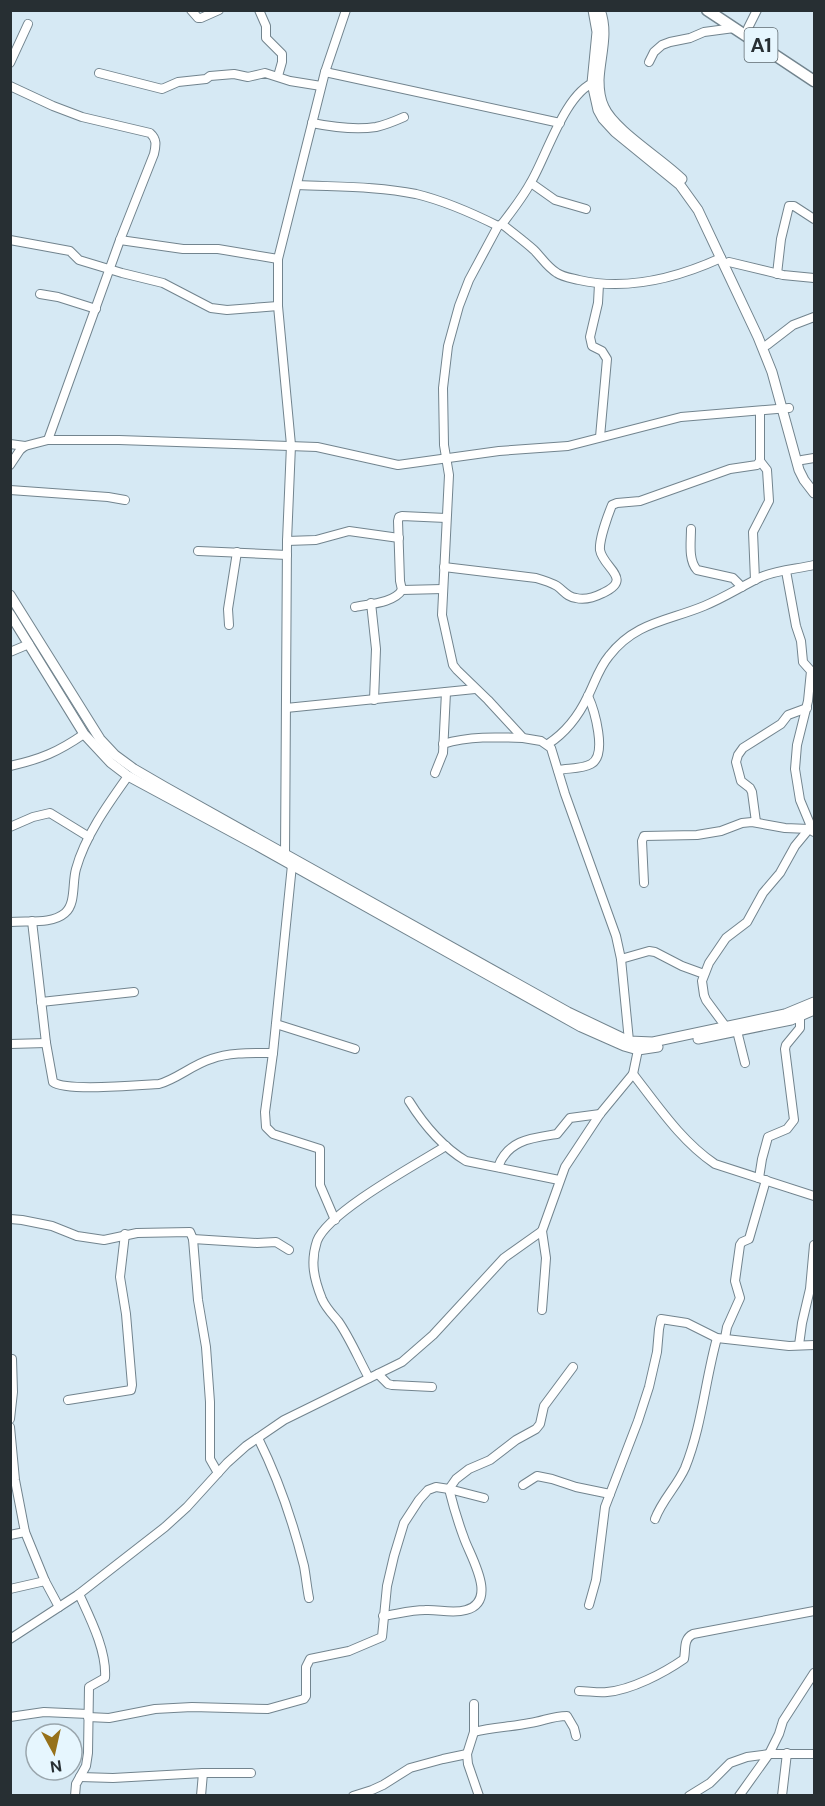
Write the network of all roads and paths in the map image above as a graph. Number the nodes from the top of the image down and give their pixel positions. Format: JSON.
{"nodes":[{"id":1,"x":191,"y":10,"type":"edge"},
{"id":2,"x":219,"y":10,"type":"edge"},
{"id":3,"x":259,"y":10,"type":"edge"},
{"id":4,"x":346,"y":10,"type":"edge"},
{"id":5,"x":593,"y":10,"type":"edge"},
{"id":6,"x":600,"y":10,"type":"edge"},
{"id":7,"x":707,"y":10,"type":"edge"},
{"id":8,"x":720,"y":10,"type":"edge"},
{"id":9,"x":757,"y":10,"type":"edge"},
{"id":10,"x":28,"y":24,"type":"dead end"},
{"id":11,"x":734,"y":28,"type":"junction"},
{"id":12,"x":748,"y":28,"type":"junction"},
{"id":13,"x":649,"y":62,"type":"dead end"},
{"id":14,"x":10,"y":63,"type":"edge"},
{"id":15,"x":325,"y":72,"type":"junction"},
{"id":16,"x":814,"y":72,"type":"edge"},
{"id":17,"x":99,"y":73,"type":"dead end"},
{"id":18,"x":278,"y":76,"type":"junction"},
{"id":19,"x":814,"y":81,"type":"edge"},
{"id":20,"x":595,"y":82,"type":"junction"},
{"id":21,"x":10,"y":86,"type":"edge"},
{"id":22,"x":321,"y":86,"type":"junction"},
{"id":23,"x":404,"y":117,"type":"dead end"},
{"id":24,"x":312,"y":123,"type":"junction"},
{"id":25,"x":560,"y":123,"type":"junction"},
{"id":26,"x":531,"y":183,"type":"junction"},
{"id":27,"x":297,"y":185,"type":"junction"},
{"id":28,"x":586,"y":208,"type":"dead end"},
{"id":29,"x":814,"y":219,"type":"edge"},
{"id":30,"x":500,"y":225,"type":"junction"},
{"id":31,"x":10,"y":240,"type":"edge"},
{"id":32,"x":120,"y":240,"type":"junction"},
{"id":33,"x":278,"y":259,"type":"junction"},
{"id":34,"x":725,"y":260,"type":"junction"},
{"id":35,"x":110,"y":270,"type":"junction"},
{"id":36,"x":777,"y":274,"type":"junction"},
{"id":37,"x":814,"y":278,"type":"edge"},
{"id":38,"x":599,"y":284,"type":"junction"},
{"id":39,"x":39,"y":294,"type":"dead end"},
{"id":40,"x":278,"y":306,"type":"junction"},
{"id":41,"x":96,"y":309,"type":"junction"},
{"id":42,"x":814,"y":318,"type":"edge"},
{"id":43,"x":767,"y":345,"type":"junction"},
{"id":44,"x":786,"y":409,"type":"junction"},
{"id":45,"x":760,"y":411,"type":"junction"},
{"id":46,"x":600,"y":437,"type":"junction"},
{"id":47,"x":48,"y":440,"type":"junction"},
{"id":48,"x":10,"y":444,"type":"edge"},
{"id":49,"x":291,"y":445,"type":"junction"},
{"id":50,"x":25,"y":446,"type":"junction"},
{"id":51,"x":814,"y":458,"type":"edge"},
{"id":52,"x":446,"y":459,"type":"junction"},
{"id":53,"x":802,"y":460,"type":"junction"},
{"id":54,"x":760,"y":461,"type":"junction"},
{"id":55,"x":10,"y":465,"type":"edge"},
{"id":56,"x":814,"y":485,"type":"edge"},
{"id":57,"x":10,"y":490,"type":"edge"},
{"id":58,"x":814,"y":493,"type":"edge"},
{"id":59,"x":125,"y":500,"type":"dead end"},
{"id":60,"x":446,"y":518,"type":"junction"},
{"id":61,"x":691,"y":530,"type":"dead end"},
{"id":62,"x":399,"y":538,"type":"junction"},
{"id":63,"x":287,"y":541,"type":"junction"},
{"id":64,"x":198,"y":551,"type":"dead end"},
{"id":65,"x":237,"y":552,"type":"junction"},
{"id":66,"x":287,"y":555,"type":"junction"},
{"id":67,"x":814,"y":565,"type":"edge"},
{"id":68,"x":444,"y":567,"type":"junction"},
{"id":69,"x":786,"y":571,"type":"junction"},
{"id":70,"x":755,"y":580,"type":"junction"},
{"id":71,"x":742,"y":587,"type":"junction"},
{"id":72,"x":443,"y":589,"type":"junction"},
{"id":73,"x":402,"y":590,"type":"junction"},
{"id":74,"x":10,"y":595,"type":"edge"},
{"id":75,"x":371,"y":603,"type":"junction"},
{"id":76,"x":355,"y":607,"type":"dead end"},
{"id":77,"x":10,"y":614,"type":"edge"},
{"id":78,"x":229,"y":625,"type":"dead end"},
{"id":79,"x":29,"y":644,"type":"junction"},
{"id":80,"x":10,"y":652,"type":"edge"},
{"id":81,"x":812,"y":670,"type":"edge"},
{"id":82,"x":475,"y":689,"type":"junction"},
{"id":83,"x":446,"y":692,"type":"junction"},
{"id":84,"x":588,"y":696,"type":"junction"},
{"id":85,"x":374,"y":700,"type":"junction"},
{"id":86,"x":286,"y":708,"type":"junction"},
{"id":87,"x":807,"y":708,"type":"junction"},
{"id":88,"x":84,"y":734,"type":"junction"},
{"id":89,"x":523,"y":738,"type":"junction"},
{"id":90,"x":443,"y":744,"type":"junction"},
{"id":91,"x":548,"y":744,"type":"junction"},
{"id":92,"x":10,"y":766,"type":"edge"},
{"id":93,"x":558,"y":770,"type":"junction"},
{"id":94,"x":435,"y":773,"type":"dead end"},
{"id":95,"x":128,"y":776,"type":"junction"},
{"id":96,"x":756,"y":822,"type":"junction"},
{"id":97,"x":10,"y":827,"type":"edge"},
{"id":98,"x":812,"y":830,"type":"edge"},
{"id":99,"x":89,"y":837,"type":"junction"},
{"id":100,"x":287,"y":860,"type":"junction"},
{"id":101,"x":644,"y":883,"type":"dead end"},
{"id":102,"x":32,"y":921,"type":"junction"},
{"id":103,"x":10,"y":922,"type":"edge"},
{"id":104,"x":621,"y":959,"type":"junction"},
{"id":105,"x":704,"y":974,"type":"junction"},
{"id":106,"x":134,"y":992,"type":"dead end"},
{"id":107,"x":526,"y":992,"type":"junction"},
{"id":108,"x":41,"y":1002,"type":"junction"},
{"id":109,"x":814,"y":1002,"type":"edge"},
{"id":110,"x":809,"y":1014,"type":"edge"},
{"id":111,"x":276,"y":1024,"type":"junction"},
{"id":112,"x":726,"y":1027,"type":"junction"},
{"id":113,"x":736,"y":1031,"type":"junction"},
{"id":114,"x":46,"y":1043,"type":"junction"},
{"id":115,"x":10,"y":1044,"type":"edge"},
{"id":116,"x":635,"y":1045,"type":"junction"},
{"id":117,"x":355,"y":1049,"type":"dead end"},
{"id":118,"x":273,"y":1053,"type":"junction"},
{"id":119,"x":745,"y":1063,"type":"dead end"},
{"id":120,"x":633,"y":1074,"type":"junction"},
{"id":121,"x":409,"y":1101,"type":"dead end"},
{"id":122,"x":600,"y":1114,"type":"junction"},
{"id":123,"x":446,"y":1146,"type":"junction"},
{"id":124,"x":498,"y":1167,"type":"junction"},
{"id":125,"x":763,"y":1179,"type":"junction"},
{"id":126,"x":559,"y":1180,"type":"junction"},
{"id":127,"x":814,"y":1193,"type":"edge"},
{"id":128,"x":10,"y":1219,"type":"edge"},
{"id":129,"x":334,"y":1220,"type":"junction"},
{"id":130,"x":542,"y":1231,"type":"junction"},
{"id":131,"x":124,"y":1234,"type":"junction"},
{"id":132,"x":193,"y":1239,"type":"junction"},
{"id":133,"x":814,"y":1245,"type":"edge"},
{"id":134,"x":289,"y":1250,"type":"dead end"},
{"id":135,"x":542,"y":1310,"type":"dead end"},
{"id":136,"x":721,"y":1338,"type":"junction"},
{"id":137,"x":799,"y":1345,"type":"junction"},
{"id":138,"x":814,"y":1345,"type":"edge"},
{"id":139,"x":12,"y":1359,"type":"edge"},
{"id":140,"x":573,"y":1367,"type":"dead end"},
{"id":141,"x":378,"y":1374,"type":"junction"},
{"id":142,"x":369,"y":1378,"type":"junction"},
{"id":143,"x":432,"y":1387,"type":"dead end"},
{"id":144,"x":68,"y":1400,"type":"dead end"},
{"id":145,"x":10,"y":1419,"type":"edge"},
{"id":146,"x":10,"y":1426,"type":"edge"},
{"id":147,"x":258,"y":1438,"type":"junction"},
{"id":148,"x":218,"y":1473,"type":"junction"},
{"id":149,"x":523,"y":1485,"type":"dead end"},
{"id":150,"x":448,"y":1489,"type":"junction"},
{"id":151,"x":610,"y":1494,"type":"junction"},
{"id":152,"x":484,"y":1498,"type":"dead end"},
{"id":153,"x":655,"y":1519,"type":"dead end"},
{"id":154,"x":25,"y":1532,"type":"junction"},
{"id":155,"x":10,"y":1534,"type":"edge"},
{"id":156,"x":45,"y":1581,"type":"junction"},
{"id":157,"x":10,"y":1589,"type":"edge"},
{"id":158,"x":79,"y":1594,"type":"junction"},
{"id":159,"x":309,"y":1598,"type":"dead end"},
{"id":160,"x":589,"y":1605,"type":"dead end"},
{"id":161,"x":59,"y":1607,"type":"junction"},
{"id":162,"x":814,"y":1611,"type":"edge"},
{"id":163,"x":383,"y":1616,"type":"junction"},
{"id":164,"x":10,"y":1639,"type":"edge"},
{"id":165,"x":814,"y":1673,"type":"edge"},
{"id":166,"x":579,"y":1691,"type":"dead end"},
{"id":167,"x":474,"y":1704,"type":"dead end"},
{"id":168,"x":88,"y":1715,"type":"junction"},
{"id":169,"x":10,"y":1717,"type":"edge"},
{"id":170,"x":474,"y":1732,"type":"junction"},
{"id":171,"x":576,"y":1736,"type":"dead end"},
{"id":172,"x":787,"y":1753,"type":"junction"},
{"id":173,"x":467,"y":1754,"type":"junction"},
{"id":174,"x":769,"y":1754,"type":"junction"},
{"id":175,"x":814,"y":1754,"type":"edge"},
{"id":176,"x":84,"y":1770,"type":"edge"},
{"id":177,"x":203,"y":1773,"type":"junction"},
{"id":178,"x":251,"y":1773,"type":"dead end"},
{"id":179,"x":84,"y":1777,"type":"edge"},
{"id":180,"x":201,"y":1796,"type":"edge"},
{"id":181,"x":352,"y":1796,"type":"edge"},
{"id":182,"x":479,"y":1796,"type":"edge"},
{"id":183,"x":689,"y":1796,"type":"edge"},
{"id":184,"x":739,"y":1796,"type":"edge"},
{"id":185,"x":782,"y":1796,"type":"edge"}],
"edges":[{"from":1,"to":2,"type":"street"},
{"from":3,"to":18,"type":"street"},
{"from":4,"to":15,"type":"street"},
{"from":5,"to":20,"type":"main road"},
{"from":6,"to":20,"type":"main road"},
{"from":7,"to":11,"type":"highway","number":"A1"},
{"from":8,"to":12,"type":"highway","number":"A1"},
{"from":9,"to":12,"type":"street"},
{"from":10,"to":14,"type":"street"},
{"from":11,"to":13,"type":"street"},
{"from":11,"to":19,"type":"highway","number":"A1"},
{"from":12,"to":16,"type":"highway","number":"A1"},
{"from":15,"to":22,"type":"street"},
{"from":15,"to":25,"type":"street"},
{"from":17,"to":18,"type":"street"},
{"from":18,"to":22,"type":"street"},
{"from":20,"to":25,"type":"street"},
{"from":20,"to":34,"type":"main road"},
{"from":21,"to":32,"type":"street"},
{"from":22,"to":24,"type":"street"},
{"from":23,"to":24,"type":"street"},
{"from":24,"to":27,"type":"street"},
{"from":25,"to":26,"type":"street"},
{"from":26,"to":28,"type":"street"},
{"from":26,"to":30,"type":"street"},
{"from":27,"to":30,"type":"street"},
{"from":27,"to":33,"type":"street"},
{"from":29,"to":36,"type":"street"},
{"from":30,"to":38,"type":"street"},
{"from":30,"to":52,"type":"street"},
{"from":31,"to":35,"type":"street"},
{"from":32,"to":33,"type":"street"},
{"from":32,"to":35,"type":"street"},
{"from":33,"to":40,"type":"street"},
{"from":34,"to":36,"type":"street"},
{"from":34,"to":38,"type":"street"},
{"from":34,"to":43,"type":"main road"},
{"from":34,"to":44,"type":"main road"},
{"from":35,"to":40,"type":"street"},
{"from":35,"to":41,"type":"street"},
{"from":36,"to":37,"type":"street"},
{"from":38,"to":46,"type":"street"},
{"from":39,"to":41,"type":"street"},
{"from":40,"to":49,"type":"street"},
{"from":41,"to":47,"type":"street"},
{"from":42,"to":43,"type":"street"},
{"from":43,"to":44,"type":"main road"},
{"from":44,"to":45,"type":"street"},
{"from":44,"to":53,"type":"main road"},
{"from":44,"to":58,"type":"main road"},
{"from":45,"to":46,"type":"street"},
{"from":45,"to":54,"type":"street"},
{"from":46,"to":52,"type":"street"},
{"from":47,"to":49,"type":"street"},
{"from":47,"to":50,"type":"street"},
{"from":48,"to":50,"type":"street"},
{"from":49,"to":52,"type":"street"},
{"from":49,"to":63,"type":"street"},
{"from":50,"to":55,"type":"street"},
{"from":51,"to":53,"type":"street"},
{"from":52,"to":60,"type":"street"},
{"from":53,"to":56,"type":"main road"},
{"from":54,"to":68,"type":"street"},
{"from":54,"to":70,"type":"street"},
{"from":57,"to":59,"type":"street"},
{"from":60,"to":62,"type":"street"},
{"from":60,"to":68,"type":"street"},
{"from":61,"to":71,"type":"street"},
{"from":62,"to":63,"type":"street"},
{"from":62,"to":73,"type":"street"},
{"from":63,"to":66,"type":"street"},
{"from":64,"to":65,"type":"street"},
{"from":65,"to":66,"type":"street"},
{"from":65,"to":78,"type":"street"},
{"from":66,"to":86,"type":"street"},
{"from":67,"to":69,"type":"street"},
{"from":68,"to":72,"type":"street"},
{"from":69,"to":70,"type":"street"},
{"from":69,"to":81,"type":"street"},
{"from":70,"to":71,"type":"street"},
{"from":71,"to":84,"type":"street"},
{"from":72,"to":73,"type":"street"},
{"from":72,"to":82,"type":"street"},
{"from":73,"to":75,"type":"street"},
{"from":74,"to":100,"type":"main road"},
{"from":75,"to":76,"type":"street"},
{"from":75,"to":85,"type":"street"},
{"from":77,"to":79,"type":"main road"},
{"from":79,"to":80,"type":"street"},
{"from":79,"to":88,"type":"main road"},
{"from":81,"to":87,"type":"street"},
{"from":82,"to":83,"type":"street"},
{"from":82,"to":89,"type":"street"},
{"from":83,"to":85,"type":"street"},
{"from":83,"to":90,"type":"street"},
{"from":84,"to":91,"type":"street"},
{"from":84,"to":93,"type":"street"},
{"from":85,"to":86,"type":"street"},
{"from":86,"to":100,"type":"street"},
{"from":87,"to":96,"type":"street"},
{"from":87,"to":98,"type":"street"},
{"from":88,"to":92,"type":"street"},
{"from":88,"to":95,"type":"main road"},
{"from":89,"to":90,"type":"street"},
{"from":89,"to":91,"type":"street"},
{"from":90,"to":94,"type":"street"},
{"from":91,"to":93,"type":"street"},
{"from":93,"to":104,"type":"street"},
{"from":95,"to":99,"type":"street"},
{"from":95,"to":100,"type":"main road"},
{"from":96,"to":98,"type":"street"},
{"from":96,"to":101,"type":"street"},
{"from":97,"to":99,"type":"street"},
{"from":98,"to":105,"type":"street"},
{"from":99,"to":102,"type":"street"},
{"from":100,"to":107,"type":"main road"},
{"from":100,"to":107,"type":"main road"},
{"from":100,"to":111,"type":"street"},
{"from":102,"to":103,"type":"street"},
{"from":102,"to":108,"type":"street"},
{"from":104,"to":105,"type":"street"},
{"from":104,"to":116,"type":"street"},
{"from":105,"to":112,"type":"street"},
{"from":106,"to":108,"type":"street"},
{"from":107,"to":116,"type":"main road"},
{"from":108,"to":114,"type":"street"},
{"from":109,"to":112,"type":"main road"},
{"from":110,"to":113,"type":"main road"},
{"from":110,"to":125,"type":"street"},
{"from":111,"to":117,"type":"street"},
{"from":111,"to":118,"type":"street"},
{"from":112,"to":116,"type":"main road"},
{"from":113,"to":116,"type":"main road"},
{"from":113,"to":119,"type":"street"},
{"from":114,"to":115,"type":"street"},
{"from":114,"to":118,"type":"street"},
{"from":116,"to":120,"type":"street"},
{"from":118,"to":129,"type":"street"},
{"from":120,"to":122,"type":"street"},
{"from":120,"to":125,"type":"street"},
{"from":121,"to":123,"type":"street"},
{"from":122,"to":124,"type":"street"},
{"from":122,"to":126,"type":"street"},
{"from":123,"to":124,"type":"street"},
{"from":123,"to":129,"type":"street"},
{"from":124,"to":126,"type":"street"},
{"from":125,"to":127,"type":"street"},
{"from":125,"to":136,"type":"street"},
{"from":126,"to":130,"type":"street"},
{"from":128,"to":131,"type":"street"},
{"from":129,"to":142,"type":"street"},
{"from":130,"to":135,"type":"street"},
{"from":130,"to":141,"type":"street"},
{"from":131,"to":132,"type":"street"},
{"from":131,"to":144,"type":"street"},
{"from":132,"to":134,"type":"street"},
{"from":132,"to":148,"type":"street"},
{"from":133,"to":137,"type":"street"},
{"from":136,"to":137,"type":"street"},
{"from":136,"to":151,"type":"street"},
{"from":136,"to":153,"type":"street"},
{"from":137,"to":138,"type":"street"},
{"from":139,"to":145,"type":"street"},
{"from":140,"to":150,"type":"street"},
{"from":141,"to":142,"type":"street"},
{"from":141,"to":143,"type":"street"},
{"from":142,"to":147,"type":"street"},
{"from":146,"to":154,"type":"street"},
{"from":147,"to":148,"type":"street"},
{"from":147,"to":159,"type":"street"},
{"from":148,"to":158,"type":"street"},
{"from":149,"to":151,"type":"street"},
{"from":150,"to":152,"type":"street"},
{"from":150,"to":163,"type":"street"},
{"from":150,"to":163,"type":"street"},
{"from":151,"to":160,"type":"street"},
{"from":154,"to":155,"type":"street"},
{"from":154,"to":156,"type":"street"},
{"from":156,"to":157,"type":"street"},
{"from":156,"to":161,"type":"street"},
{"from":158,"to":161,"type":"street"},
{"from":158,"to":168,"type":"street"},
{"from":161,"to":164,"type":"street"},
{"from":162,"to":166,"type":"street"},
{"from":163,"to":168,"type":"street"},
{"from":165,"to":174,"type":"street"},
{"from":167,"to":170,"type":"street"},
{"from":168,"to":169,"type":"street"},
{"from":168,"to":176,"type":"street"},
{"from":170,"to":171,"type":"street"},
{"from":170,"to":173,"type":"street"},
{"from":172,"to":174,"type":"street"},
{"from":172,"to":175,"type":"street"},
{"from":172,"to":185,"type":"street"},
{"from":173,"to":181,"type":"street"},
{"from":173,"to":182,"type":"street"},
{"from":174,"to":183,"type":"street"},
{"from":174,"to":184,"type":"street"},
{"from":177,"to":178,"type":"street"},
{"from":177,"to":179,"type":"street"},
{"from":177,"to":180,"type":"street"}]}
